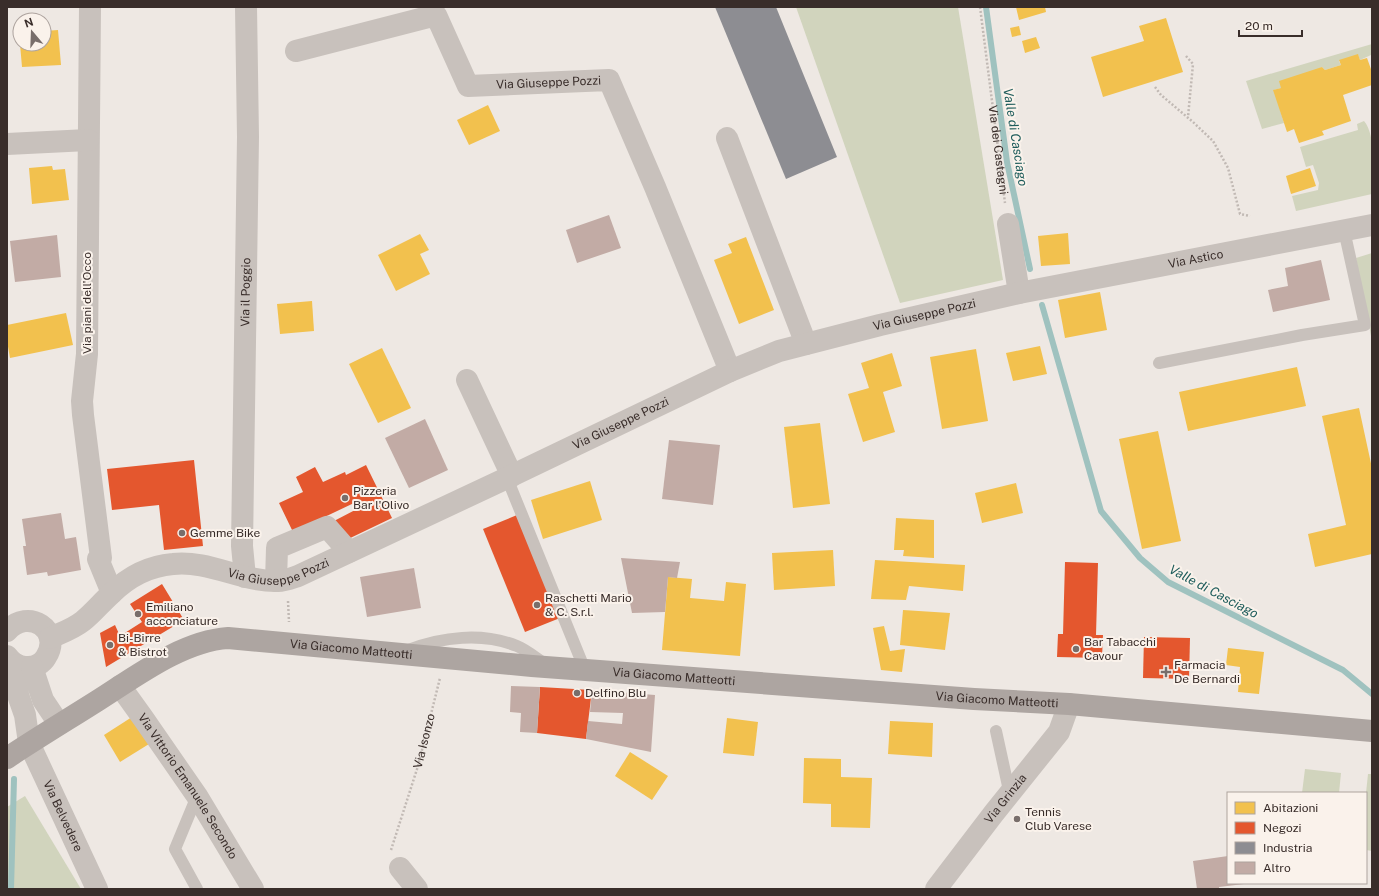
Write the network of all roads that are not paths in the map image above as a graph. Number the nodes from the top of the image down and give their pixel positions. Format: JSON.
{"nodes":[{"id":1,"x":90,"y":7,"type":"edge"},
{"id":2,"x":246,"y":7,"type":"edge"},
{"id":3,"x":296,"y":51,"type":"dead end"},
{"id":4,"x":727,"y":138,"type":"dead end"},
{"id":5,"x":88,"y":140,"type":"junction"},
{"id":6,"x":7,"y":144,"type":"edge"},
{"id":7,"x":1008,"y":224,"type":"road end"},
{"id":8,"x":1372,"y":224,"type":"edge"},
{"id":9,"x":1344,"y":230,"type":"junction"},
{"id":10,"x":1019,"y":292,"type":"junction"},
{"id":11,"x":806,"y":344,"type":"junction"},
{"id":12,"x":1159,"y":363,"type":"dead end"},
{"id":13,"x":730,"y":371,"type":"junction"},
{"id":14,"x":467,"y":380,"type":"dead end"},
{"id":15,"x":510,"y":477,"type":"junction"},
{"id":16,"x":349,"y":552,"type":"junction"},
{"id":17,"x":245,"y":578,"type":"junction"},
{"id":18,"x":280,"y":581,"type":"junction"},
{"id":19,"x":112,"y":593,"type":"junction"},
{"id":20,"x":7,"y":631,"type":"edge"},
{"id":21,"x":50,"y":638,"type":"junction"},
{"id":22,"x":18,"y":663,"type":"edge"},
{"id":23,"x":585,"y":670,"type":"junction"},
{"id":24,"x":120,"y":686,"type":"junction"},
{"id":25,"x":18,"y":695,"type":"junction"},
{"id":26,"x":1069,"y":704,"type":"junction"},
{"id":27,"x":7,"y":714,"type":"edge"},
{"id":28,"x":59,"y":724,"type":"junction"},
{"id":29,"x":996,"y":731,"type":"dead end"},
{"id":30,"x":1372,"y":731,"type":"edge"},
{"id":31,"x":29,"y":743,"type":"junction"},
{"id":32,"x":7,"y":758,"type":"edge"},
{"id":33,"x":1010,"y":795,"type":"junction"},
{"id":34,"x":197,"y":796,"type":"junction"},
{"id":35,"x":400,"y":868,"type":"road end"},
{"id":36,"x":97,"y":889,"type":"edge"},
{"id":37,"x":197,"y":889,"type":"edge"},
{"id":38,"x":253,"y":889,"type":"edge"},
{"id":39,"x":416,"y":889,"type":"edge"},
{"id":40,"x":936,"y":889,"type":"edge"}],
"edges":[{"from":1,"to":5,"type":"street","name":"Via piani dell'Occo"},
{"from":2,"to":17,"type":"street","name":"Via il Poggio"},
{"from":3,"to":13,"type":"street","name":"Via Giuseppe Pozzi"},
{"from":4,"to":11,"type":"street"},
{"from":5,"to":6,"type":"street"},
{"from":5,"to":19,"type":"street","name":"Via piani dell'Occo"},
{"from":7,"to":10,"type":"street"},
{"from":8,"to":9,"type":"street","name":"Via Astico"},
{"from":9,"to":10,"type":"street","name":"Via Astico"},
{"from":9,"to":12,"type":"lane"},
{"from":10,"to":11,"type":"street","name":"Via Giuseppe Pozzi"},
{"from":11,"to":13,"type":"street","name":"Via Giuseppe Pozzi"},
{"from":13,"to":15,"type":"street","name":"Via Giuseppe Pozzi"},
{"from":14,"to":15,"type":"street"},
{"from":15,"to":16,"type":"street","name":"Via Giuseppe Pozzi"},
{"from":15,"to":23,"type":"lane"},
{"from":16,"to":18,"type":"street","name":"Via Giuseppe Pozzi"},
{"from":16,"to":18,"type":"street"},
{"from":17,"to":18,"type":"street","name":"Via Giuseppe Pozzi"},
{"from":17,"to":19,"type":"street","name":"Via Giuseppe Pozzi"},
{"from":19,"to":21,"type":"street","name":"Via Giuseppe Pozzi"},
{"from":20,"to":21,"type":"street"},
{"from":21,"to":22,"type":"street"},
{"from":22,"to":25,"type":"street"},
{"from":22,"to":28,"type":"street"},
{"from":23,"to":24,"type":"main road","name":"Via Giacomo Matteotti"},
{"from":23,"to":26,"type":"main road","name":"Via Giacomo Matteotti"},
{"from":24,"to":28,"type":"main road","name":"Via Giacomo Matteotti"},
{"from":24,"to":34,"type":"street","name":"Via Vittorio Emanuele Secondo"},
{"from":25,"to":27,"type":"street"},
{"from":25,"to":31,"type":"street","name":"Via Belvedere"},
{"from":26,"to":30,"type":"main road","name":"Via Giacomo Matteotti"},
{"from":26,"to":33,"type":"street","name":"Via Grinzia"},
{"from":28,"to":31,"type":"main road","name":"Via Giacomo Matteotti"},
{"from":29,"to":33,"type":"lane"},
{"from":31,"to":32,"type":"main road","name":"Via Giacomo Matteotti"},
{"from":31,"to":36,"type":"street","name":"Via Belvedere"},
{"from":33,"to":40,"type":"street","name":"Via Grinzia"},
{"from":34,"to":37,"type":"lane"},
{"from":34,"to":38,"type":"street","name":"Via Vittorio Emanuele Secondo"},
{"from":35,"to":39,"type":"street"}]}
